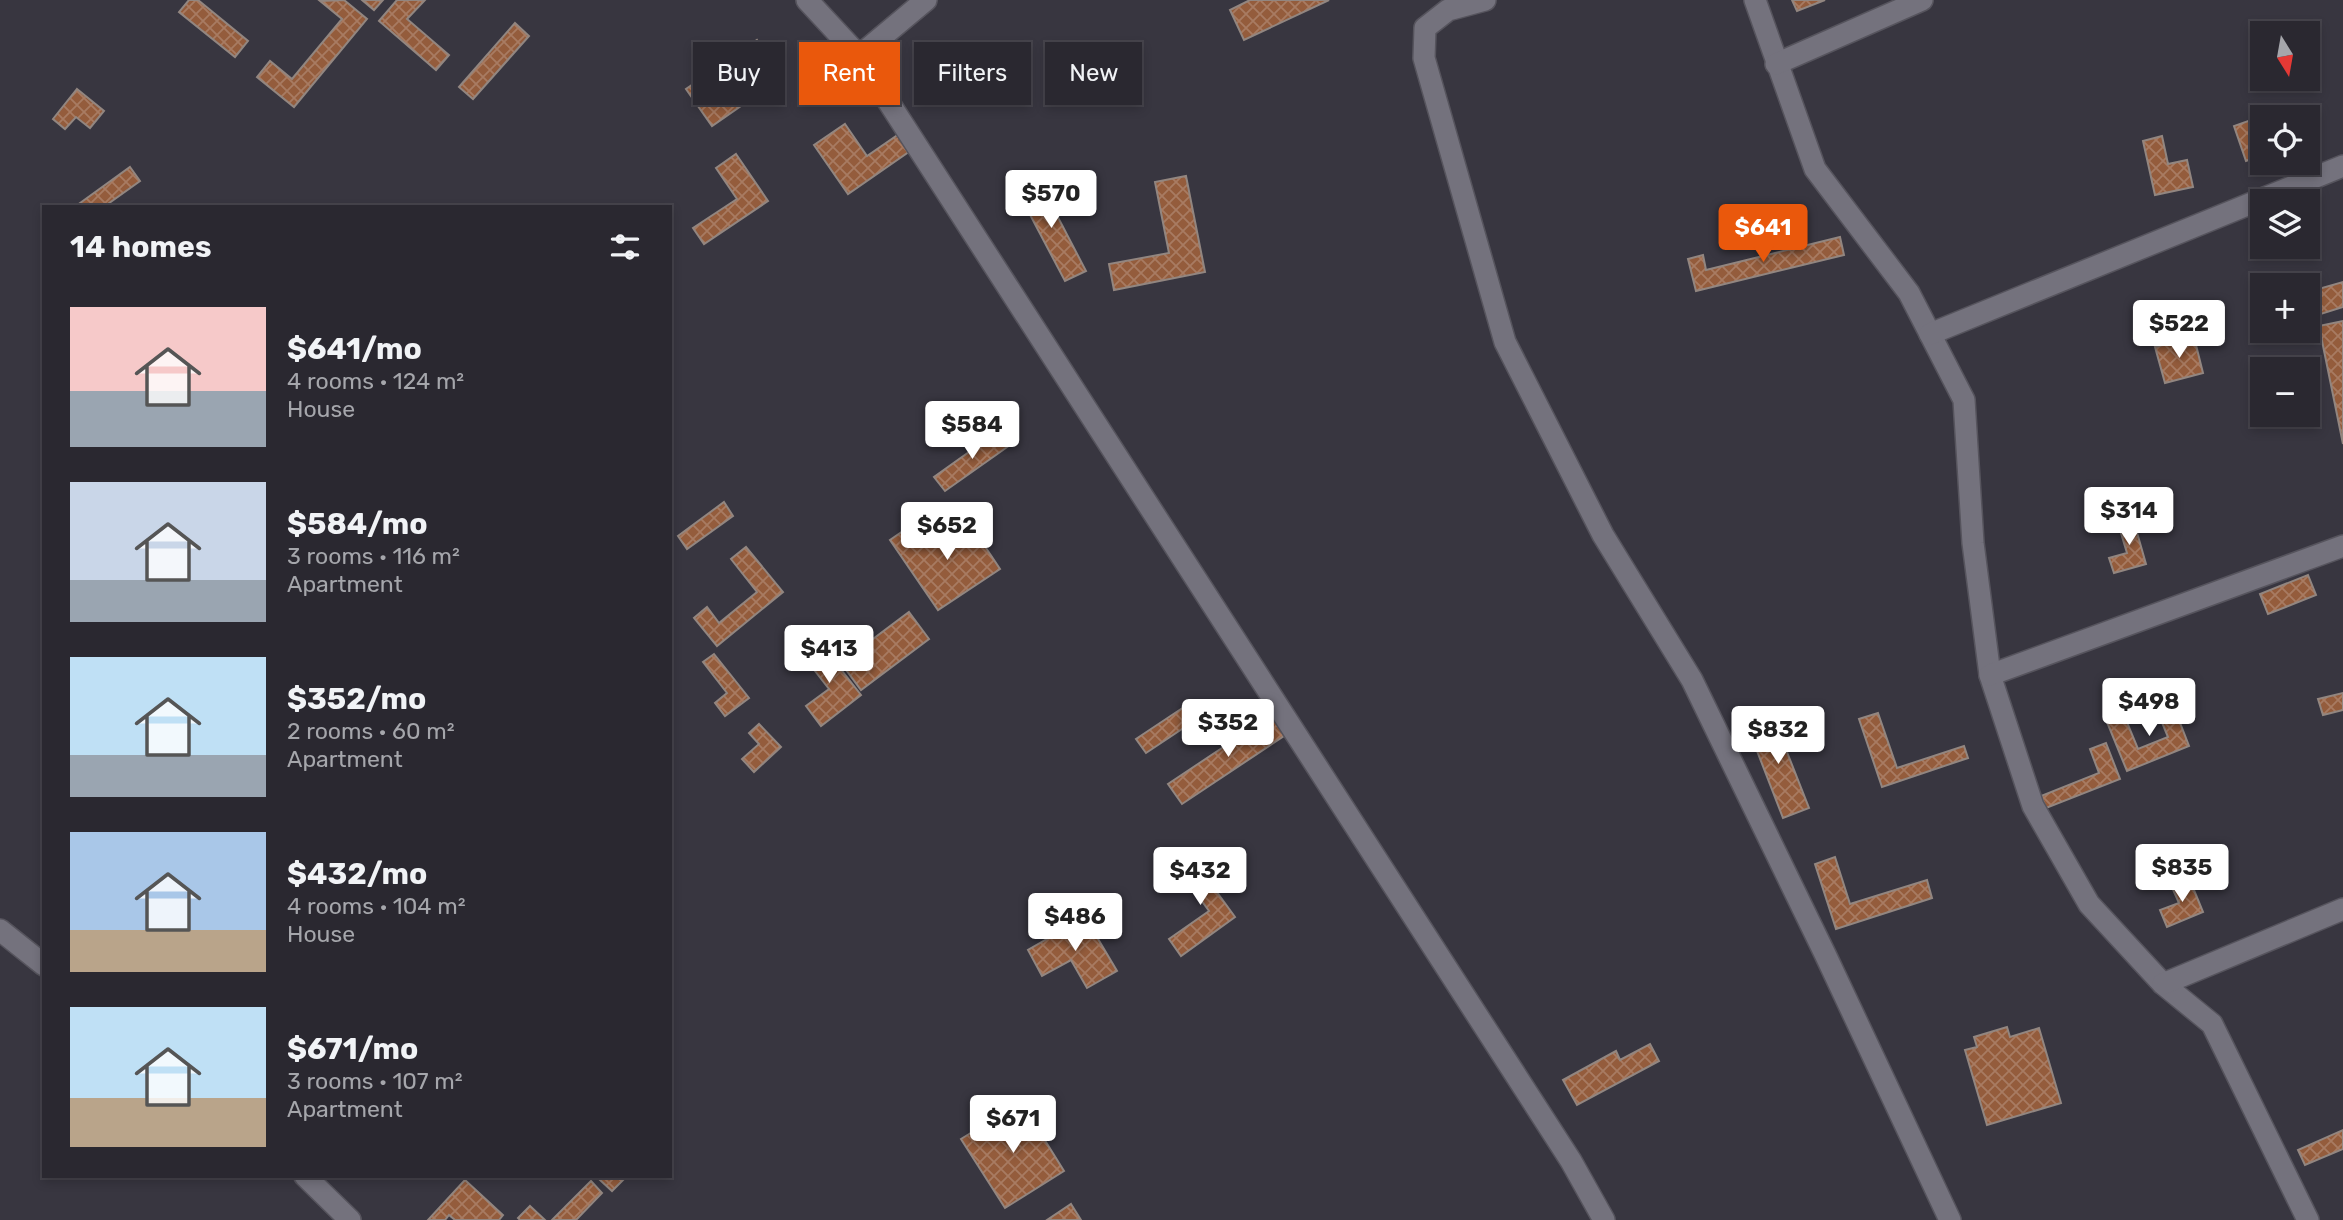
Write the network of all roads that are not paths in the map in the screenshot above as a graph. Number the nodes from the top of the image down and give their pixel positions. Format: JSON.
{"nodes":[{"id":1,"x":807,"y":0,"type":"edge"},
{"id":2,"x":926,"y":0,"type":"edge"},
{"id":3,"x":1485,"y":0,"type":"edge"},
{"id":4,"x":1755,"y":0,"type":"edge"},
{"id":5,"x":1922,"y":0,"type":"edge"},
{"id":6,"x":846,"y":42,"type":"edge"},
{"id":7,"x":876,"y":42,"type":"edge"},
{"id":8,"x":1776,"y":64,"type":"junction"},
{"id":9,"x":891,"y":105,"type":"edge"},
{"id":10,"x":2343,"y":166,"type":"edge"},
{"id":11,"x":1930,"y":334,"type":"junction"},
{"id":12,"x":2343,"y":546,"type":"edge"},
{"id":13,"x":1990,"y":675,"type":"junction"},
{"id":14,"x":2343,"y":909,"type":"edge"},
{"id":15,"x":0,"y":930,"type":"edge"},
{"id":16,"x":42,"y":963,"type":"edge"},
{"id":17,"x":2162,"y":984,"type":"junction"},
{"id":18,"x":307,"y":1178,"type":"edge"},
{"id":19,"x":350,"y":1220,"type":"edge"},
{"id":20,"x":1604,"y":1220,"type":"edge"},
{"id":21,"x":1950,"y":1220,"type":"edge"},
{"id":22,"x":2308,"y":1220,"type":"edge"}],
"edges":[{"from":1,"to":6,"type":"street"},
{"from":2,"to":7,"type":"street"},
{"from":3,"to":21,"type":"street"},
{"from":4,"to":8,"type":"street"},
{"from":5,"to":8,"type":"street"},
{"from":8,"to":11,"type":"street"},
{"from":9,"to":20,"type":"street"},
{"from":10,"to":11,"type":"street"},
{"from":11,"to":13,"type":"street"},
{"from":12,"to":13,"type":"street"},
{"from":13,"to":17,"type":"street"},
{"from":14,"to":17,"type":"street"},
{"from":15,"to":16,"type":"street"},
{"from":17,"to":22,"type":"street"},
{"from":18,"to":19,"type":"street"}]}
